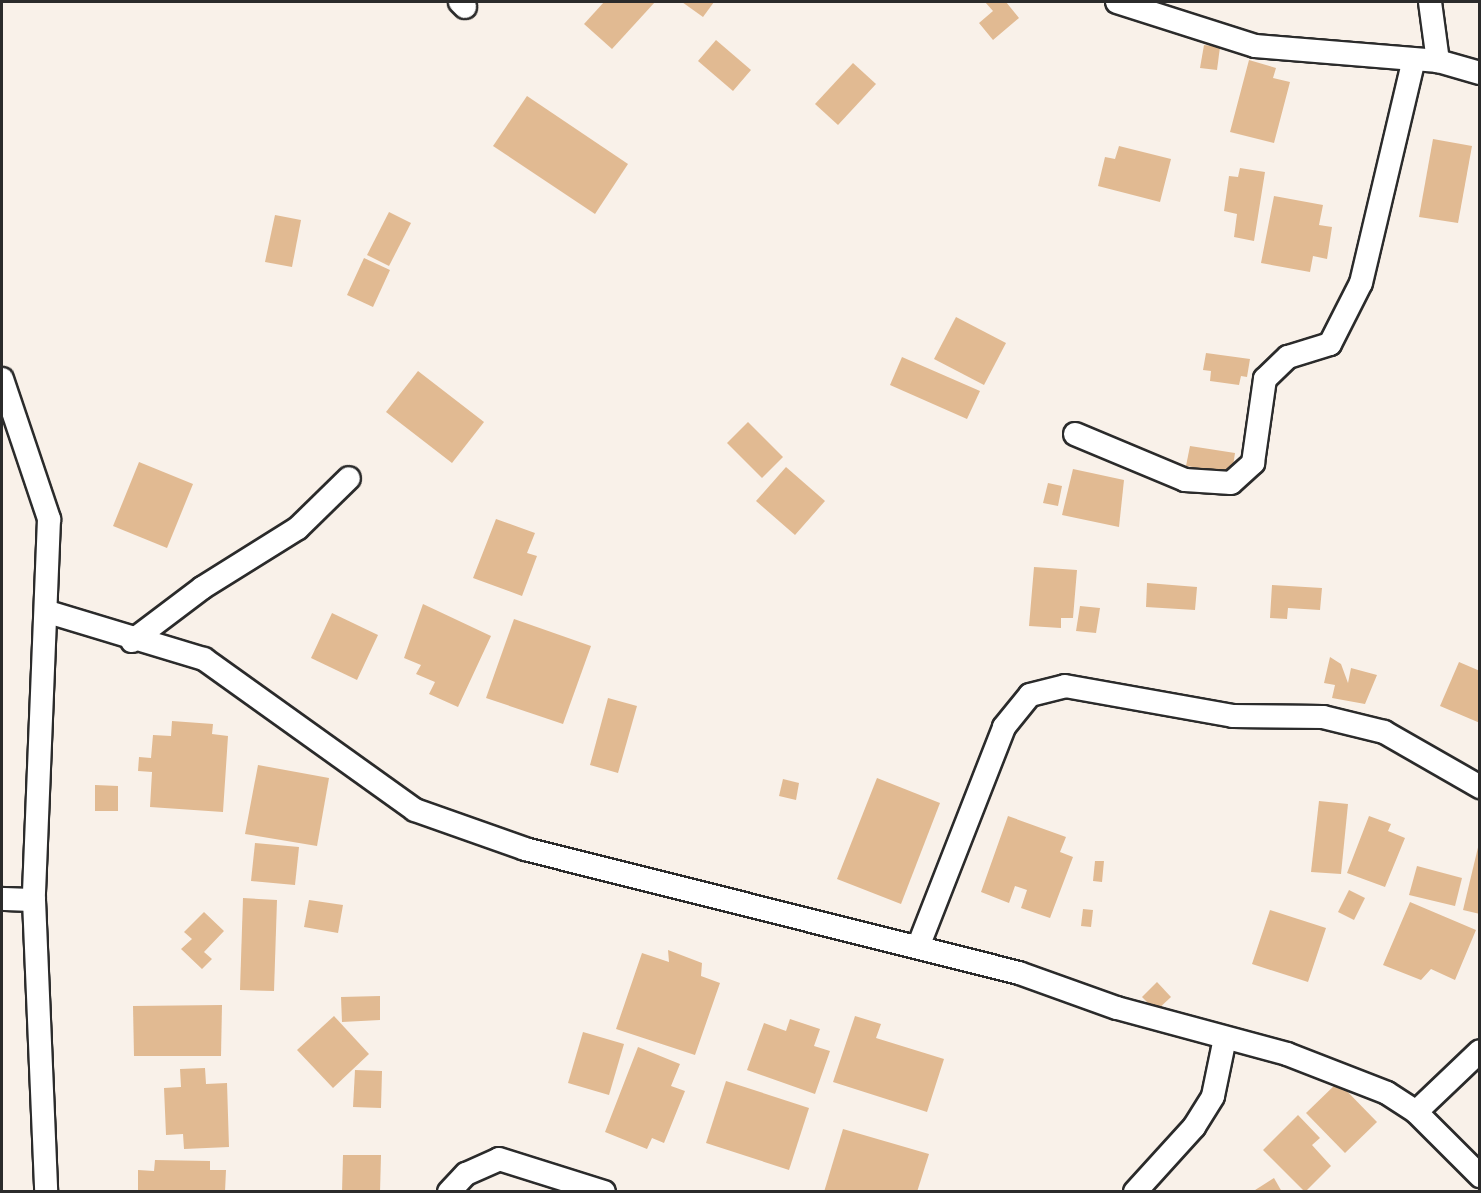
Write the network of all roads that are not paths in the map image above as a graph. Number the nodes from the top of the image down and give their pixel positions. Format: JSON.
{"nodes":[{"id":1,"x":1117,"y":2,"type":"edge"},
{"id":2,"x":1430,"y":2,"type":"edge"},
{"id":3,"x":1438,"y":61,"type":"junction"},
{"id":4,"x":1413,"y":63,"type":"junction"},
{"id":5,"x":1479,"y":74,"type":"edge"},
{"id":6,"x":2,"y":379,"type":"edge"},
{"id":7,"x":1075,"y":434,"type":"dead end"},
{"id":8,"x":349,"y":478,"type":"dead end"},
{"id":9,"x":48,"y":612,"type":"junction"},
{"id":10,"x":132,"y":641,"type":"junction"},
{"id":11,"x":1479,"y":787,"type":"edge"},
{"id":12,"x":2,"y":899,"type":"edge"},
{"id":13,"x":34,"y":900,"type":"junction"},
{"id":14,"x":918,"y":947,"type":"junction"},
{"id":15,"x":1225,"y":1038,"type":"junction"},
{"id":16,"x":1479,"y":1051,"type":"edge"},
{"id":17,"x":1416,"y":1112,"type":"junction"},
{"id":18,"x":1479,"y":1176,"type":"edge"},
{"id":19,"x":46,"y":1191,"type":"edge"},
{"id":20,"x":449,"y":1191,"type":"edge"},
{"id":21,"x":604,"y":1191,"type":"edge"},
{"id":22,"x":1135,"y":1191,"type":"edge"}],
"edges":[{"from":1,"to":4,"type":"street"},
{"from":2,"to":3,"type":"street"},
{"from":3,"to":4,"type":"street"},
{"from":3,"to":5,"type":"street"},
{"from":4,"to":7,"type":"street"},
{"from":6,"to":9,"type":"street"},
{"from":8,"to":10,"type":"street"},
{"from":9,"to":10,"type":"street"},
{"from":9,"to":13,"type":"street"},
{"from":10,"to":14,"type":"street"},
{"from":11,"to":14,"type":"street"},
{"from":12,"to":13,"type":"street"},
{"from":13,"to":19,"type":"street"},
{"from":14,"to":15,"type":"street"},
{"from":15,"to":17,"type":"street"},
{"from":15,"to":22,"type":"street"},
{"from":16,"to":17,"type":"street"},
{"from":17,"to":18,"type":"street"},
{"from":20,"to":21,"type":"street"}]}
